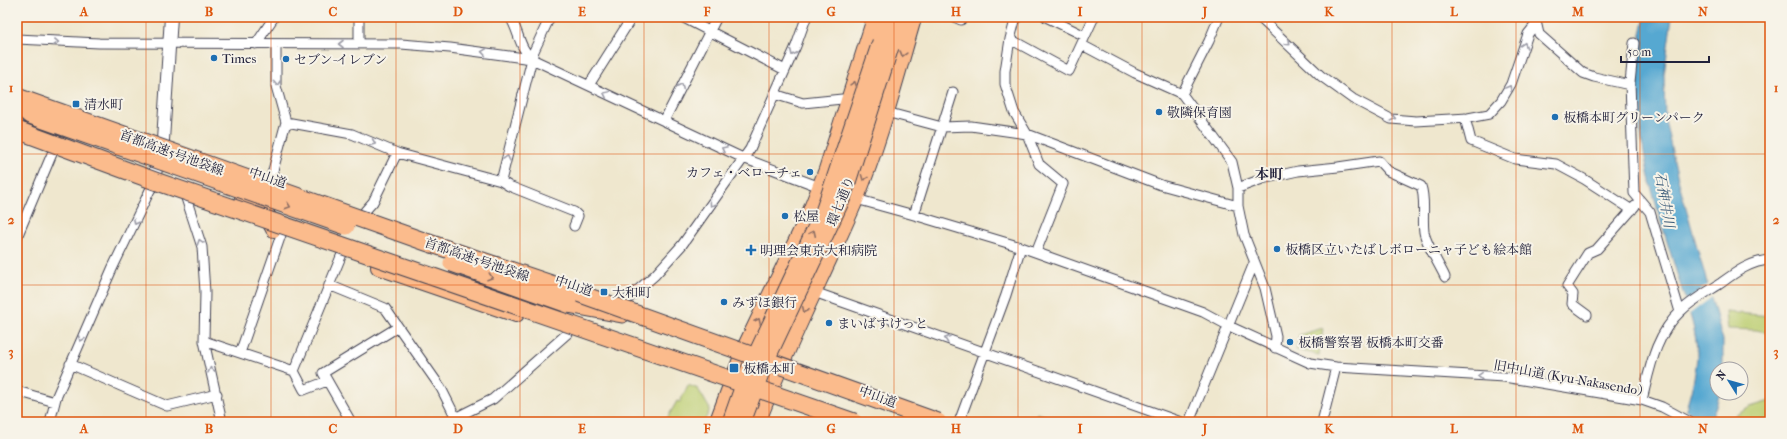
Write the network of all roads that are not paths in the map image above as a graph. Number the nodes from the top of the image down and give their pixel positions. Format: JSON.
{"nodes":[{"id":1,"x":171,"y":17,"type":"edge"},
{"id":2,"x":274,"y":17,"type":"edge"},
{"id":3,"x":359,"y":17,"type":"edge"},
{"id":4,"x":510,"y":17,"type":"edge"},
{"id":5,"x":550,"y":17,"type":"edge"},
{"id":6,"x":632,"y":17,"type":"edge"},
{"id":7,"x":682,"y":17,"type":"edge"},
{"id":8,"x":717,"y":17,"type":"edge"},
{"id":9,"x":804,"y":17,"type":"edge"},
{"id":10,"x":875,"y":17,"type":"edge"},
{"id":11,"x":887,"y":17,"type":"edge"},
{"id":12,"x":901,"y":17,"type":"edge"},
{"id":13,"x":914,"y":17,"type":"edge"},
{"id":14,"x":1016,"y":17,"type":"edge"},
{"id":15,"x":1046,"y":17,"type":"edge"},
{"id":16,"x":1094,"y":17,"type":"edge"},
{"id":17,"x":1219,"y":17,"type":"edge"},
{"id":18,"x":1259,"y":17,"type":"edge"},
{"id":19,"x":1535,"y":20,"type":"edge"},
{"id":20,"x":710,"y":31,"type":"junction"},
{"id":21,"x":1086,"y":36,"type":"junction"},
{"id":22,"x":17,"y":39,"type":"edge"},
{"id":23,"x":1010,"y":39,"type":"junction"},
{"id":24,"x":1634,"y":43,"type":"dead end"},
{"id":25,"x":169,"y":44,"type":"junction"},
{"id":26,"x":256,"y":44,"type":"junction"},
{"id":27,"x":276,"y":44,"type":"junction"},
{"id":28,"x":359,"y":44,"type":"junction"},
{"id":29,"x":885,"y":44,"type":"junction"},
{"id":30,"x":1082,"y":45,"type":"junction"},
{"id":31,"x":532,"y":59,"type":"junction"},
{"id":32,"x":785,"y":70,"type":"junction"},
{"id":33,"x":589,"y":85,"type":"junction"},
{"id":34,"x":1630,"y":85,"type":"junction"},
{"id":35,"x":17,"y":89,"type":"edge"},
{"id":36,"x":953,"y":92,"type":"dead end"},
{"id":37,"x":774,"y":94,"type":"junction"},
{"id":38,"x":1182,"y":94,"type":"junction"},
{"id":39,"x":17,"y":97,"type":"edge"},
{"id":40,"x":48,"y":100,"type":"junction"},
{"id":41,"x":848,"y":102,"type":"junction"},
{"id":42,"x":17,"y":104,"type":"edge"},
{"id":43,"x":886,"y":112,"type":"junction"},
{"id":44,"x":1465,"y":118,"type":"junction"},
{"id":45,"x":664,"y":121,"type":"junction"},
{"id":46,"x":286,"y":122,"type":"junction"},
{"id":47,"x":942,"y":127,"type":"junction"},
{"id":48,"x":17,"y":133,"type":"edge"},
{"id":49,"x":1027,"y":134,"type":"junction"},
{"id":50,"x":163,"y":140,"type":"junction"},
{"id":51,"x":54,"y":149,"type":"junction"},
{"id":52,"x":397,"y":154,"type":"junction"},
{"id":53,"x":743,"y":158,"type":"junction"},
{"id":54,"x":159,"y":160,"type":"junction"},
{"id":55,"x":271,"y":178,"type":"junction"},
{"id":56,"x":501,"y":181,"type":"junction"},
{"id":57,"x":152,"y":186,"type":"junction"},
{"id":58,"x":820,"y":187,"type":"junction"},
{"id":59,"x":1238,"y":188,"type":"junction"},
{"id":60,"x":186,"y":198,"type":"junction"},
{"id":61,"x":856,"y":199,"type":"junction"},
{"id":62,"x":1640,"y":200,"type":"junction"},
{"id":63,"x":1238,"y":206,"type":"junction"},
{"id":64,"x":1632,"y":210,"type":"junction"},
{"id":65,"x":365,"y":212,"type":"junction"},
{"id":66,"x":914,"y":215,"type":"junction"},
{"id":67,"x":574,"y":226,"type":"dead end"},
{"id":68,"x":278,"y":231,"type":"junction"},
{"id":69,"x":17,"y":237,"type":"edge"},
{"id":70,"x":1021,"y":247,"type":"junction"},
{"id":71,"x":1036,"y":252,"type":"junction"},
{"id":72,"x":342,"y":254,"type":"junction"},
{"id":73,"x":1770,"y":260,"type":"edge"},
{"id":74,"x":1254,"y":263,"type":"junction"},
{"id":75,"x":1445,"y":277,"type":"dead end"},
{"id":76,"x":329,"y":286,"type":"junction"},
{"id":77,"x":814,"y":292,"type":"junction"},
{"id":78,"x":623,"y":302,"type":"junction"},
{"id":79,"x":1682,"y":311,"type":"junction"},
{"id":80,"x":1587,"y":315,"type":"dead end"},
{"id":81,"x":1229,"y":326,"type":"junction"},
{"id":82,"x":398,"y":327,"type":"junction"},
{"id":83,"x":690,"y":327,"type":"junction"},
{"id":84,"x":569,"y":332,"type":"junction"},
{"id":85,"x":204,"y":341,"type":"junction"},
{"id":86,"x":745,"y":347,"type":"junction"},
{"id":87,"x":1275,"y":348,"type":"junction"},
{"id":88,"x":984,"y":352,"type":"junction"},
{"id":89,"x":240,"y":353,"type":"junction"},
{"id":90,"x":782,"y":360,"type":"junction"},
{"id":91,"x":70,"y":364,"type":"junction"},
{"id":92,"x":1336,"y":367,"type":"junction"},
{"id":93,"x":678,"y":369,"type":"junction"},
{"id":94,"x":294,"y":371,"type":"junction"},
{"id":95,"x":326,"y":381,"type":"junction"},
{"id":96,"x":730,"y":386,"type":"junction"},
{"id":97,"x":855,"y":388,"type":"junction"},
{"id":98,"x":17,"y":391,"type":"edge"},
{"id":99,"x":217,"y":394,"type":"junction"},
{"id":100,"x":766,"y":399,"type":"junction"},
{"id":101,"x":1642,"y":400,"type":"junction"},
{"id":102,"x":55,"y":402,"type":"junction"},
{"id":103,"x":456,"y":418,"type":"junction"},
{"id":104,"x":50,"y":422,"type":"edge"},
{"id":105,"x":222,"y":422,"type":"edge"},
{"id":106,"x":350,"y":422,"type":"edge"},
{"id":107,"x":447,"y":422,"type":"edge"},
{"id":108,"x":717,"y":422,"type":"edge"},
{"id":109,"x":730,"y":422,"type":"edge"},
{"id":110,"x":743,"y":422,"type":"edge"},
{"id":111,"x":758,"y":422,"type":"edge"},
{"id":112,"x":828,"y":422,"type":"edge"},
{"id":113,"x":854,"y":422,"type":"edge"},
{"id":114,"x":921,"y":422,"type":"edge"},
{"id":115,"x":938,"y":422,"type":"edge"},
{"id":116,"x":947,"y":422,"type":"edge"},
{"id":117,"x":959,"y":422,"type":"edge"},
{"id":118,"x":1181,"y":422,"type":"edge"},
{"id":119,"x":1189,"y":422,"type":"edge"},
{"id":120,"x":1322,"y":422,"type":"edge"},
{"id":121,"x":1690,"y":422,"type":"edge"}],
"edges":[{"from":1,"to":25,"type":"street"},
{"from":2,"to":26,"type":"street"},
{"from":3,"to":28,"type":"street"},
{"from":4,"to":31,"type":"street"},
{"from":5,"to":31,"type":"street"},
{"from":6,"to":33,"type":"street"},
{"from":7,"to":20,"type":"street"},
{"from":8,"to":20,"type":"street"},
{"from":9,"to":32,"type":"street","one_way":true},
{"from":41,"to":10,"type":"main road","one_way":true},
{"from":11,"to":29,"type":"main road","name":"環七通り"},
{"from":12,"to":29,"type":"main road","name":"環七通り"},
{"from":13,"to":43,"type":"main road","one_way":true},
{"from":14,"to":23,"type":"street"},
{"from":15,"to":21,"type":"street"},
{"from":16,"to":21,"type":"street"},
{"from":17,"to":38,"type":"street"},
{"from":18,"to":44,"type":"street","one_way":true},
{"from":19,"to":34,"type":"street"},
{"from":44,"to":19,"type":"street","one_way":true},
{"from":20,"to":32,"type":"street"},
{"from":45,"to":20,"type":"street","one_way":true},
{"from":21,"to":30,"type":"street"},
{"from":22,"to":25,"type":"street","one_way":true},
{"from":23,"to":30,"type":"street"},
{"from":23,"to":49,"type":"street"},
{"from":24,"to":34,"type":"street"},
{"from":25,"to":26,"type":"street"},
{"from":25,"to":50,"type":"street"},
{"from":26,"to":27,"type":"street"},
{"from":28,"to":27,"type":"street","one_way":true},
{"from":27,"to":46,"type":"street","one_way":true},
{"from":31,"to":28,"type":"street","one_way":true},
{"from":109,"to":29,"type":"main road","name":"環七通り","one_way":true,"bridge":true},
{"from":29,"to":110,"type":"main road","name":"環七通り","bridge":true},
{"from":30,"to":38,"type":"street"},
{"from":31,"to":33,"type":"street"},
{"from":56,"to":31,"type":"street","one_way":true},
{"from":32,"to":37,"type":"street"},
{"from":45,"to":33,"type":"street","one_way":true},
{"from":34,"to":62,"type":"street"},
{"from":35,"to":40,"type":"highway","name":"中山道"},
{"from":36,"to":47,"type":"street"},
{"from":37,"to":41,"type":"street"},
{"from":37,"to":53,"type":"street"},
{"from":38,"to":59,"type":"street"},
{"from":39,"to":115,"type":"highway","name":"首都高速5号池袋線","bridge":true},
{"from":40,"to":50,"type":"highway","name":"中山道"},
{"from":40,"to":54,"type":"highway"},
{"from":41,"to":58,"type":"main road"},
{"from":42,"to":83,"type":"highway","one_way":true,"bridge":true},
{"from":43,"to":47,"type":"street"},
{"from":43,"to":61,"type":"main road","one_way":true},
{"from":44,"to":64,"type":"street"},
{"from":53,"to":45,"type":"street","one_way":true},
{"from":46,"to":52,"type":"street","one_way":true},
{"from":46,"to":55,"type":"street"},
{"from":47,"to":49,"type":"street"},
{"from":47,"to":66,"type":"street"},
{"from":48,"to":51,"type":"highway"},
{"from":48,"to":93,"type":"highway","bridge":true},
{"from":48,"to":113,"type":"highway","bridge":true},
{"from":49,"to":63,"type":"street"},
{"from":49,"to":71,"type":"street"},
{"from":50,"to":54,"type":"street"},
{"from":50,"to":55,"type":"highway","name":"中山道"},
{"from":51,"to":57,"type":"highway"},
{"from":51,"to":69,"type":"street"},
{"from":52,"to":56,"type":"street"},
{"from":52,"to":65,"type":"street"},
{"from":53,"to":58,"type":"street"},
{"from":53,"to":78,"type":"street","one_way":true},
{"from":54,"to":57,"type":"street"},
{"from":54,"to":68,"type":"highway"},
{"from":55,"to":65,"type":"highway","name":"中山道"},
{"from":56,"to":67,"type":"street"},
{"from":57,"to":60,"type":"highway"},
{"from":57,"to":91,"type":"street","one_way":true},
{"from":86,"to":58,"type":"main road","one_way":true},
{"from":59,"to":63,"type":"street"},
{"from":59,"to":75,"type":"street"},
{"from":60,"to":68,"type":"highway"},
{"from":85,"to":60,"type":"street","one_way":true},
{"from":61,"to":66,"type":"street","name":"旧中山道 (Kyu-Nakasendo）"},
{"from":61,"to":77,"type":"main road"},
{"from":62,"to":64,"type":"street"},
{"from":62,"to":79,"type":"street"},
{"from":63,"to":74,"type":"street"},
{"from":64,"to":80,"type":"street"},
{"from":65,"to":78,"type":"highway","name":"中山道"},
{"from":66,"to":70,"type":"street","name":"旧中山道 (Kyu-Nakasendo）"},
{"from":68,"to":72,"type":"highway"},
{"from":68,"to":89,"type":"street"},
{"from":70,"to":71,"type":"street","name":"旧中山道 (Kyu-Nakasendo）"},
{"from":70,"to":88,"type":"street"},
{"from":71,"to":81,"type":"street","name":"旧中山道 (Kyu-Nakasendo）"},
{"from":72,"to":76,"type":"street"},
{"from":72,"to":84,"type":"highway"},
{"from":73,"to":79,"type":"street"},
{"from":74,"to":81,"type":"street"},
{"from":74,"to":87,"type":"street"},
{"from":76,"to":82,"type":"street"},
{"from":76,"to":94,"type":"street"},
{"from":88,"to":77,"type":"street","one_way":true},
{"from":77,"to":90,"type":"main road","one_way":true},
{"from":78,"to":83,"type":"highway","name":"中山道"},
{"from":79,"to":101,"type":"street"},
{"from":81,"to":87,"type":"street","name":"旧中山道 (Kyu-Nakasendo）"},
{"from":81,"to":119,"type":"street"},
{"from":82,"to":95,"type":"street"},
{"from":82,"to":103,"type":"street"},
{"from":83,"to":86,"type":"highway","name":"中山道"},
{"from":84,"to":93,"type":"highway"},
{"from":84,"to":103,"type":"street"},
{"from":85,"to":89,"type":"street"},
{"from":99,"to":85,"type":"street","one_way":true},
{"from":86,"to":90,"type":"highway","name":"中山道"},
{"from":86,"to":96,"type":"main road"},
{"from":87,"to":92,"type":"street","name":"旧中山道 (Kyu-Nakasendo）"},
{"from":88,"to":117,"type":"street"},
{"from":88,"to":118,"type":"street"},
{"from":89,"to":94,"type":"street"},
{"from":90,"to":97,"type":"highway","name":"中山道"},
{"from":90,"to":100,"type":"main road"},
{"from":91,"to":99,"type":"street"},
{"from":91,"to":102,"type":"street"},
{"from":101,"to":92,"type":"street","name":"旧中山道 (Kyu-Nakasendo）","one_way":true},
{"from":92,"to":120,"type":"street"},
{"from":93,"to":96,"type":"highway"},
{"from":94,"to":95,"type":"street"},
{"from":95,"to":106,"type":"street"},
{"from":96,"to":100,"type":"highway"},
{"from":96,"to":108,"type":"main road"},
{"from":97,"to":114,"type":"highway"},
{"from":97,"to":116,"type":"highway","name":"中山道"},
{"from":98,"to":102,"type":"street"},
{"from":99,"to":105,"type":"street"},
{"from":100,"to":111,"type":"main road"},
{"from":100,"to":112,"type":"highway"},
{"from":101,"to":121,"type":"street","name":"旧中山道 (Kyu-Nakasendo）"},
{"from":102,"to":104,"type":"street"},
{"from":103,"to":107,"type":"street"}]}
